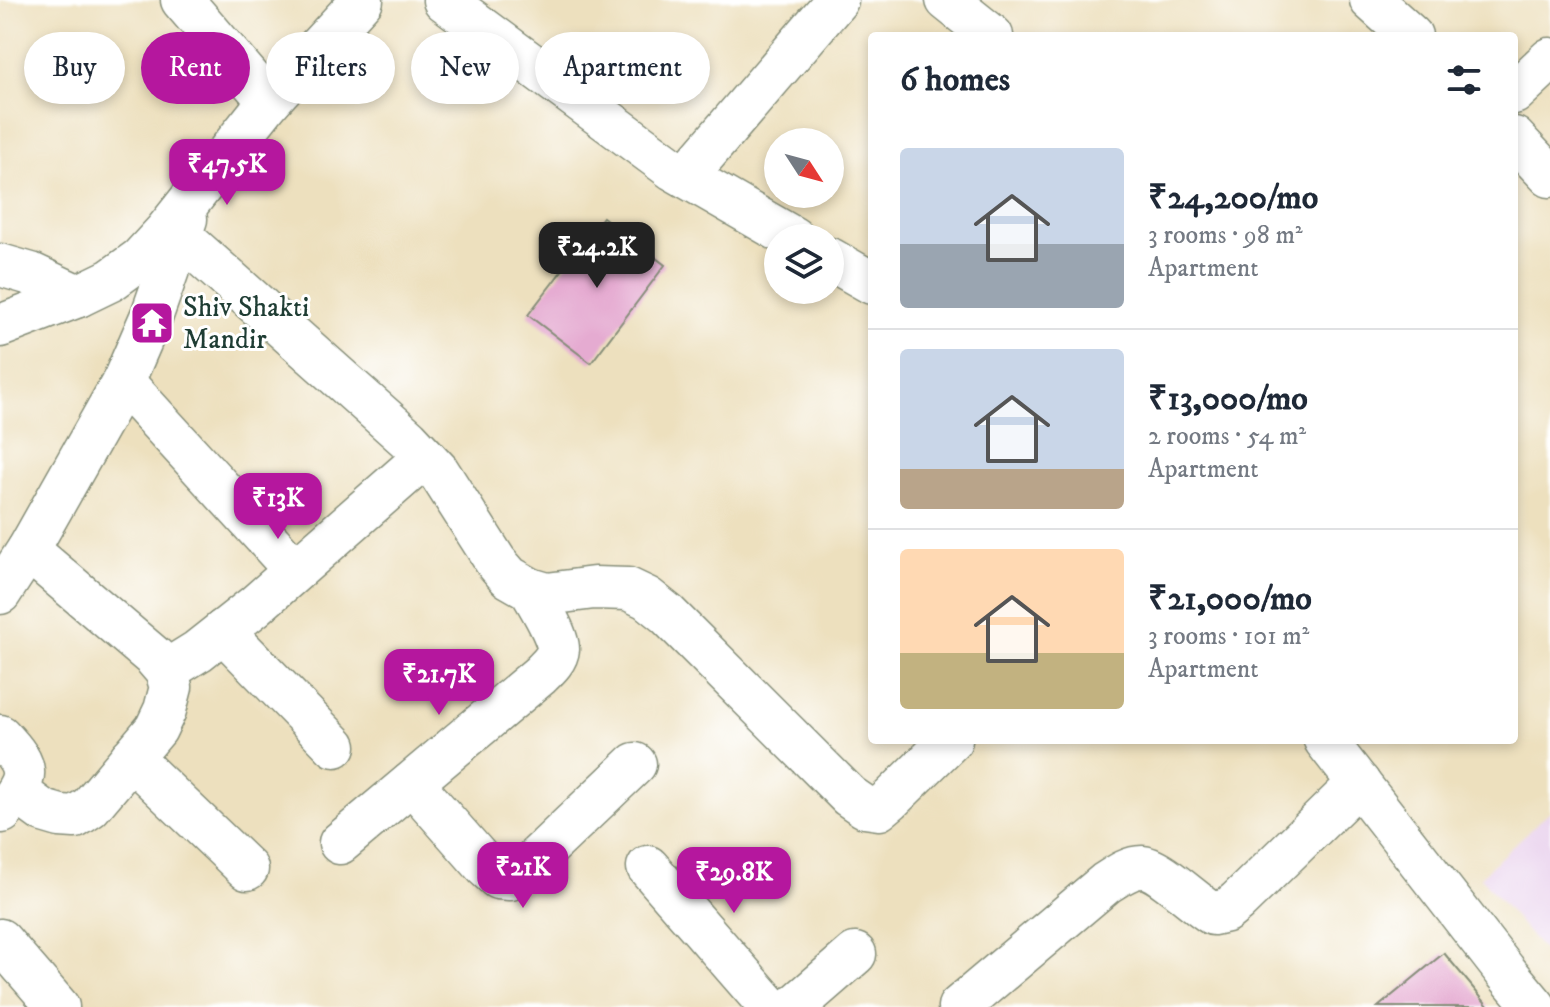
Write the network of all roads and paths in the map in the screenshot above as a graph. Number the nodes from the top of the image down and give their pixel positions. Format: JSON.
{"nodes":[{"id":1,"x":182,"y":0,"type":"edge"},
{"id":2,"x":362,"y":0,"type":"edge"},
{"id":3,"x":444,"y":0,"type":"edge"},
{"id":4,"x":837,"y":0,"type":"edge"},
{"id":5,"x":947,"y":0,"type":"edge"},
{"id":6,"x":1371,"y":0,"type":"edge"},
{"id":7,"x":333,"y":32,"type":"edge"},
{"id":8,"x":987,"y":32,"type":"edge"},
{"id":9,"x":1407,"y":32,"type":"edge"},
{"id":10,"x":1550,"y":59,"type":"edge"},
{"id":11,"x":1518,"y":89,"type":"edge"},
{"id":12,"x":266,"y":98,"type":"edge"},
{"id":13,"x":267,"y":104,"type":"edge"},
{"id":14,"x":1518,"y":142,"type":"edge"},
{"id":15,"x":686,"y":176,"type":"junction"},
{"id":16,"x":1550,"y":176,"type":"edge"},
{"id":17,"x":194,"y":196,"type":"junction"},
{"id":18,"x":769,"y":224,"type":"edge"},
{"id":19,"x":180,"y":236,"type":"junction"},
{"id":20,"x":0,"y":265,"type":"edge"},
{"id":21,"x":844,"y":267,"type":"edge"},
{"id":22,"x":868,"y":281,"type":"edge"},
{"id":23,"x":78,"y":296,"type":"junction"},
{"id":24,"x":0,"y":326,"type":"edge"},
{"id":25,"x":123,"y":382,"type":"junction"},
{"id":26,"x":425,"y":457,"type":"junction"},
{"id":27,"x":28,"y":550,"type":"junction"},
{"id":28,"x":295,"y":570,"type":"junction"},
{"id":29,"x":530,"y":589,"type":"junction"},
{"id":30,"x":0,"y":593,"type":"edge"},
{"id":31,"x":223,"y":631,"type":"junction"},
{"id":32,"x":166,"y":671,"type":"junction"},
{"id":33,"x":0,"y":736,"type":"edge"},
{"id":34,"x":947,"y":744,"type":"edge"},
{"id":35,"x":1328,"y":744,"type":"edge"},
{"id":36,"x":335,"y":746,"type":"dead end"},
{"id":37,"x":131,"y":758,"type":"junction"},
{"id":38,"x":635,"y":764,"type":"dead end"},
{"id":39,"x":412,"y":783,"type":"junction"},
{"id":40,"x":1359,"y":783,"type":"junction"},
{"id":41,"x":8,"y":803,"type":"edge"},
{"id":42,"x":340,"y":843,"type":"dead end"},
{"id":43,"x":648,"y":867,"type":"dead end"},
{"id":44,"x":247,"y":869,"type":"dead end"},
{"id":45,"x":0,"y":940,"type":"edge"},
{"id":46,"x":855,"y":954,"type":"dead end"},
{"id":47,"x":58,"y":1007,"type":"edge"},
{"id":48,"x":770,"y":1007,"type":"edge"},
{"id":49,"x":794,"y":1007,"type":"edge"},
{"id":50,"x":959,"y":1007,"type":"edge"},
{"id":51,"x":1535,"y":1007,"type":"edge"}],
"edges":[{"from":1,"to":12,"type":"street"},
{"from":2,"to":7,"type":"street"},
{"from":3,"to":15,"type":"street"},
{"from":4,"to":15,"type":"street"},
{"from":5,"to":8,"type":"street"},
{"from":6,"to":9,"type":"street"},
{"from":10,"to":11,"type":"street"},
{"from":13,"to":17,"type":"street"},
{"from":14,"to":16,"type":"street"},
{"from":15,"to":18,"type":"street"},
{"from":17,"to":19,"type":"street"},
{"from":17,"to":23,"type":"street"},
{"from":19,"to":25,"type":"street"},
{"from":19,"to":26,"type":"street"},
{"from":20,"to":23,"type":"street"},
{"from":21,"to":22,"type":"street"},
{"from":23,"to":24,"type":"street"},
{"from":25,"to":27,"type":"street"},
{"from":25,"to":28,"type":"street"},
{"from":26,"to":28,"type":"street"},
{"from":26,"to":29,"type":"street"},
{"from":27,"to":30,"type":"street"},
{"from":27,"to":32,"type":"street"},
{"from":28,"to":31,"type":"street"},
{"from":29,"to":34,"type":"street"},
{"from":29,"to":39,"type":"street"},
{"from":31,"to":32,"type":"street"},
{"from":31,"to":36,"type":"street"},
{"from":32,"to":37,"type":"street"},
{"from":33,"to":41,"type":"street"},
{"from":35,"to":40,"type":"street"},
{"from":37,"to":41,"type":"street"},
{"from":37,"to":44,"type":"street"},
{"from":38,"to":39,"type":"street"},
{"from":39,"to":42,"type":"street"},
{"from":40,"to":50,"type":"street"},
{"from":40,"to":51,"type":"street"},
{"from":43,"to":48,"type":"street"},
{"from":45,"to":47,"type":"street"},
{"from":46,"to":49,"type":"street"}]}
